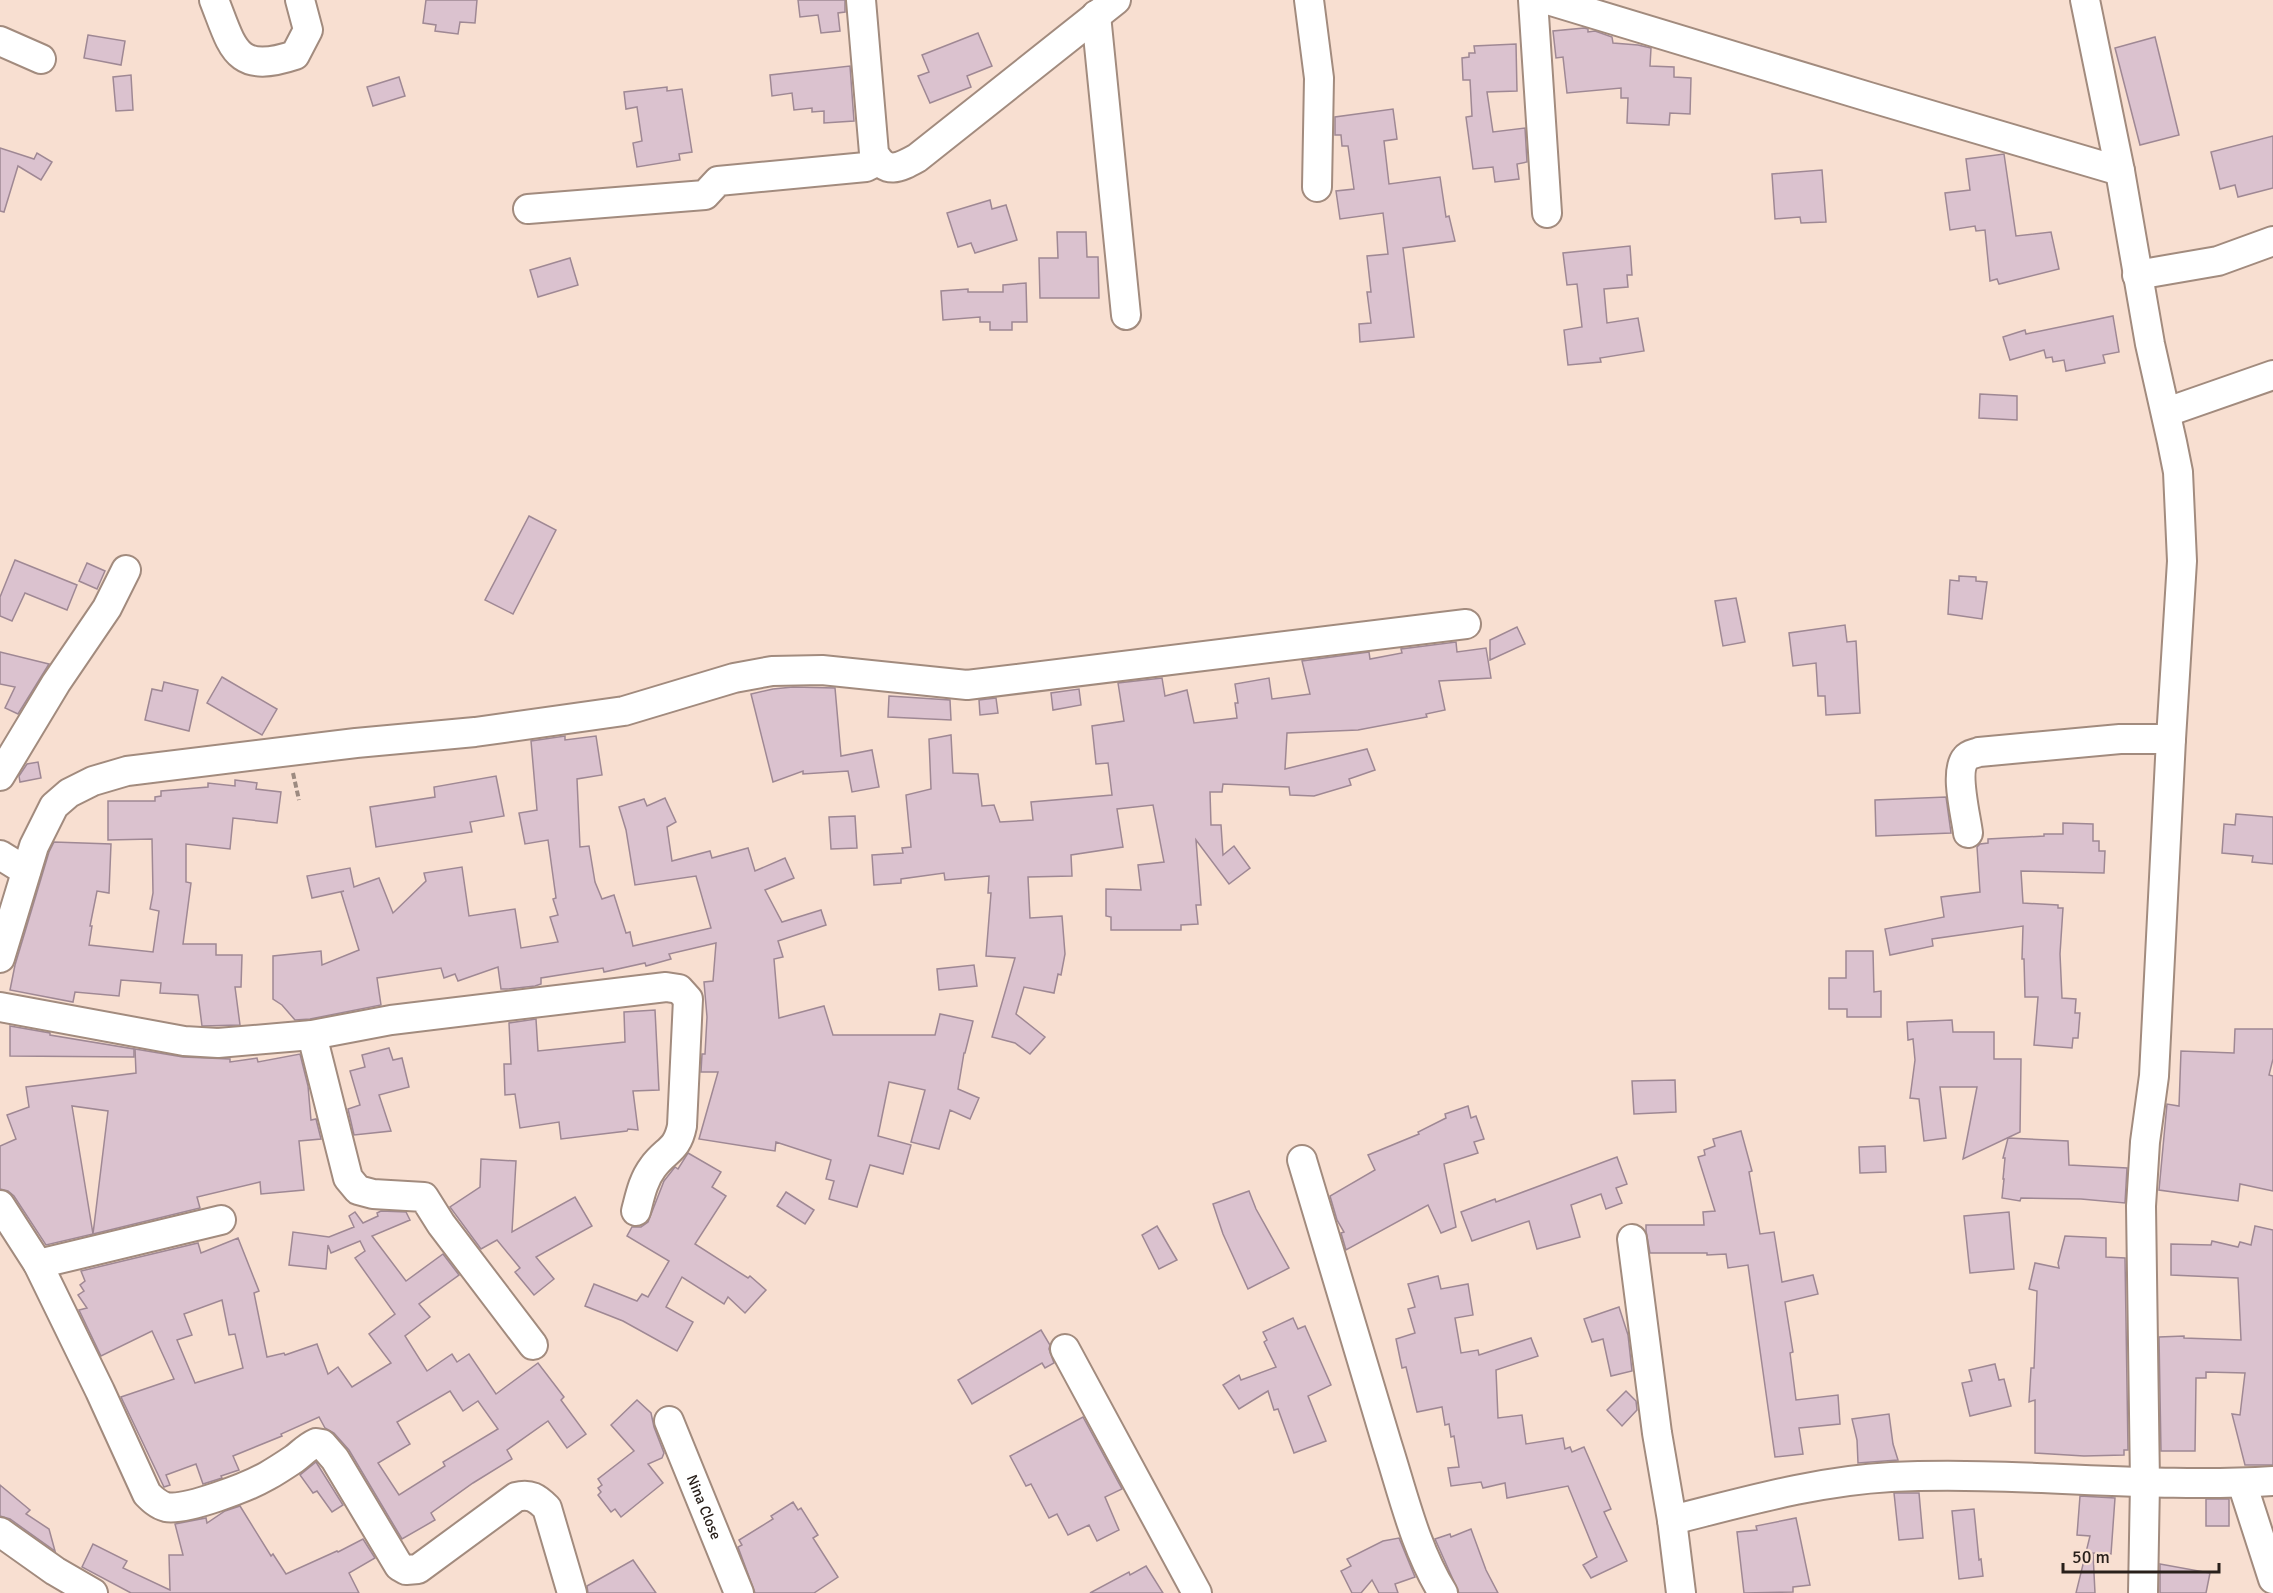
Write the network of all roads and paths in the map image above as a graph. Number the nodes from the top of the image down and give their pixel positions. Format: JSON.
{"nodes":[{"id":1,"x":214,"y":0,"type":"edge"},
{"id":2,"x":861,"y":0,"type":"edge"},
{"id":3,"x":1309,"y":0,"type":"edge"},
{"id":4,"x":1533,"y":0,"type":"edge"},
{"id":5,"x":1548,"y":0,"type":"edge"},
{"id":6,"x":2085,"y":0,"type":"edge"},
{"id":7,"x":302,"y":6,"type":"edge"},
{"id":8,"x":1106,"y":8,"type":"edge"},
{"id":9,"x":1624,"y":10,"type":"edge"},
{"id":10,"x":0,"y":41,"type":"edge"},
{"id":11,"x":41,"y":59,"type":"dead end"},
{"id":12,"x":878,"y":161,"type":"junction"},
{"id":13,"x":2120,"y":171,"type":"junction"},
{"id":14,"x":1317,"y":187,"type":"dead end"},
{"id":15,"x":528,"y":209,"type":"dead end"},
{"id":16,"x":1547,"y":213,"type":"dead end"},
{"id":17,"x":2273,"y":241,"type":"edge"},
{"id":18,"x":2138,"y":275,"type":"junction"},
{"id":19,"x":1126,"y":315,"type":"dead end"},
{"id":20,"x":2273,"y":375,"type":"edge"},
{"id":21,"x":2167,"y":412,"type":"junction"},
{"id":22,"x":126,"y":570,"type":"dead end"},
{"id":23,"x":1466,"y":624,"type":"dead end"},
{"id":24,"x":2171,"y":739,"type":"junction"},
{"id":25,"x":0,"y":776,"type":"edge"},
{"id":26,"x":1968,"y":833,"type":"dead end"},
{"id":27,"x":0,"y":855,"type":"edge"},
{"id":28,"x":26,"y":870,"type":"junction"},
{"id":29,"x":0,"y":958,"type":"edge"},
{"id":30,"x":0,"y":1007,"type":"edge"},
{"id":31,"x":312,"y":1035,"type":"junction"},
{"id":32,"x":1302,"y":1160,"type":"dead end"},
{"id":33,"x":0,"y":1205,"type":"edge"},
{"id":34,"x":636,"y":1211,"type":"dead end"},
{"id":35,"x":221,"y":1220,"type":"dead end"},
{"id":36,"x":1632,"y":1239,"type":"dead end"},
{"id":37,"x":38,"y":1264,"type":"junction"},
{"id":38,"x":533,"y":1345,"type":"dead end"},
{"id":39,"x":1065,"y":1349,"type":"dead end"},
{"id":40,"x":669,"y":1421,"type":"dead end"},
{"id":41,"x":2273,"y":1481,"type":"edge"},
{"id":42,"x":2145,"y":1483,"type":"junction"},
{"id":43,"x":2242,"y":1483,"type":"junction"},
{"id":44,"x":1672,"y":1520,"type":"junction"},
{"id":45,"x":0,"y":1532,"type":"edge"},
{"id":46,"x":2273,"y":1579,"type":"edge"},
{"id":47,"x":93,"y":1593,"type":"edge"},
{"id":48,"x":572,"y":1593,"type":"edge"},
{"id":49,"x":739,"y":1593,"type":"edge"},
{"id":50,"x":1197,"y":1593,"type":"edge"},
{"id":51,"x":1443,"y":1593,"type":"edge"},
{"id":52,"x":1681,"y":1593,"type":"edge"},
{"id":53,"x":2144,"y":1593,"type":"edge"}],
"edges":[{"from":1,"to":7,"type":"street"},
{"from":2,"to":12,"type":"street"},
{"from":3,"to":14,"type":"street"},
{"from":4,"to":16,"type":"street"},
{"from":5,"to":9,"type":"street"},
{"from":6,"to":13,"type":"street"},
{"from":8,"to":12,"type":"street"},
{"from":8,"to":19,"type":"street"},
{"from":9,"to":13,"type":"street"},
{"from":10,"to":11,"type":"street"},
{"from":12,"to":15,"type":"street"},
{"from":13,"to":18,"type":"street"},
{"from":17,"to":18,"type":"street"},
{"from":18,"to":21,"type":"street"},
{"from":20,"to":21,"type":"street"},
{"from":21,"to":24,"type":"street"},
{"from":22,"to":25,"type":"street"},
{"from":23,"to":28,"type":"street"},
{"from":24,"to":26,"type":"street"},
{"from":24,"to":42,"type":"street"},
{"from":27,"to":28,"type":"street"},
{"from":28,"to":29,"type":"street"},
{"from":30,"to":31,"type":"street"},
{"from":31,"to":34,"type":"street"},
{"from":31,"to":38,"type":"street"},
{"from":32,"to":51,"type":"street"},
{"from":33,"to":37,"type":"street"},
{"from":35,"to":37,"type":"street"},
{"from":36,"to":44,"type":"street"},
{"from":37,"to":48,"type":"street"},
{"from":39,"to":50,"type":"street"},
{"from":40,"to":49,"type":"street","name":"Nina Close"},
{"from":41,"to":43,"type":"street"},
{"from":42,"to":43,"type":"street"},
{"from":42,"to":44,"type":"street"},
{"from":42,"to":53,"type":"street"},
{"from":43,"to":46,"type":"street"},
{"from":44,"to":52,"type":"street"},
{"from":45,"to":47,"type":"street"}]}
